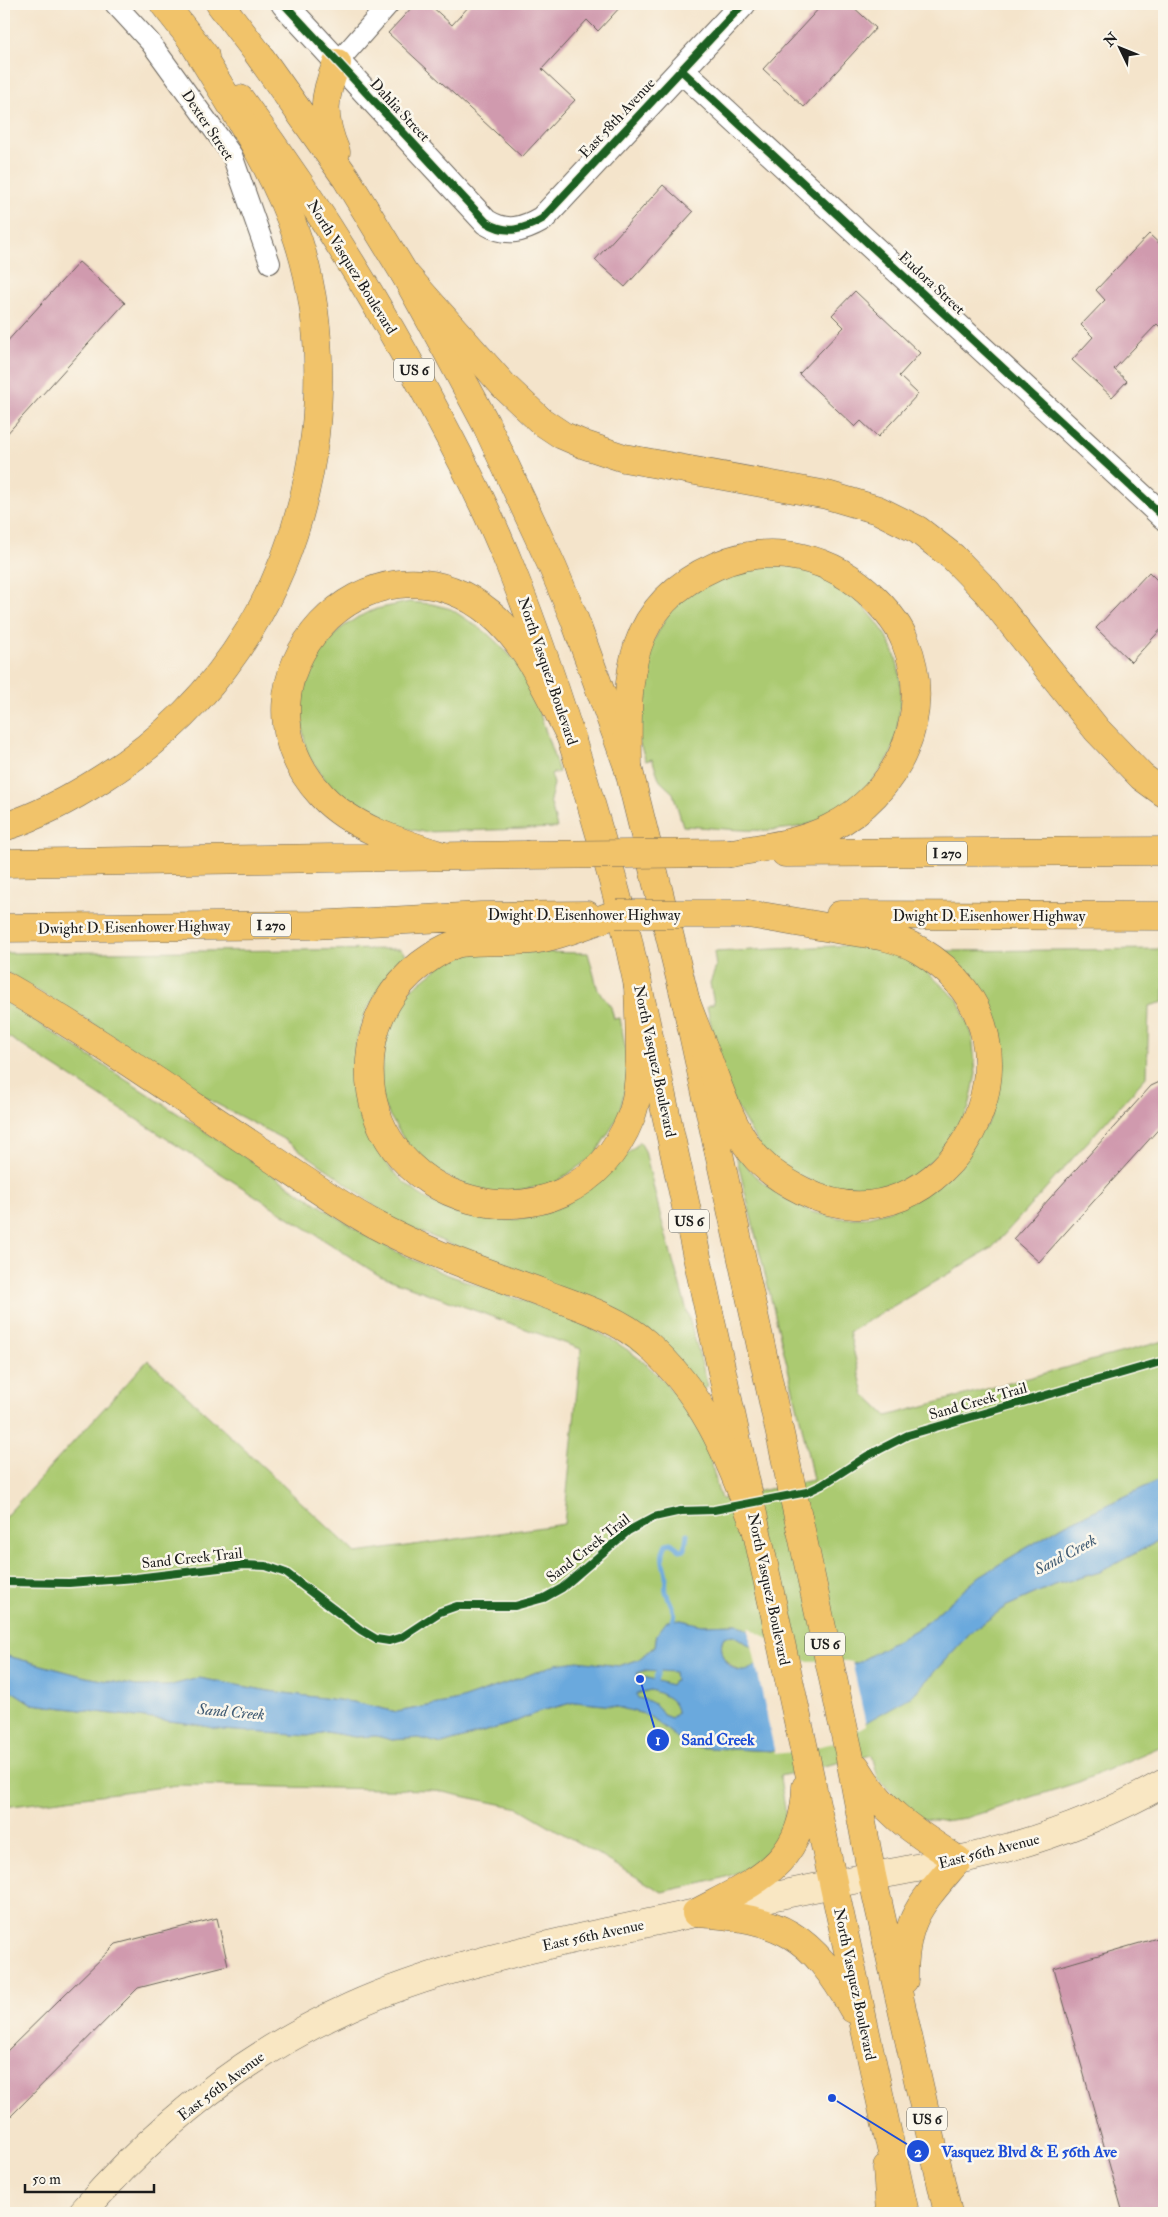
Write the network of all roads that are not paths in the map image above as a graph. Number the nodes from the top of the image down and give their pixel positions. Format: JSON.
{"nodes":[{"id":1,"x":115,"y":4,"type":"edge"},
{"id":2,"x":164,"y":4,"type":"edge"},
{"id":3,"x":220,"y":4,"type":"edge"},
{"id":4,"x":284,"y":4,"type":"edge"},
{"id":5,"x":389,"y":4,"type":"edge"},
{"id":6,"x":743,"y":4,"type":"edge"},
{"id":7,"x":190,"y":37,"type":"junction"},
{"id":8,"x":337,"y":63,"type":"junction"},
{"id":9,"x":681,"y":70,"type":"junction"},
{"id":10,"x":356,"y":194,"type":"junction"},
{"id":11,"x":500,"y":229,"type":"joint"},
{"id":12,"x":270,"y":263,"type":"dead end"},
{"id":13,"x":404,"y":273,"type":"junction"},
{"id":14,"x":1164,"y":517,"type":"edge"},
{"id":15,"x":572,"y":739,"type":"junction"},
{"id":16,"x":628,"y":767,"type":"junction"},
{"id":17,"x":1164,"y":793,"type":"edge"},
{"id":18,"x":4,"y":827,"type":"edge"},
{"id":19,"x":1164,"y":851,"type":"edge"},
{"id":20,"x":730,"y":853,"type":"junction"},
{"id":21,"x":443,"y":856,"type":"junction"},
{"id":22,"x":4,"y":863,"type":"edge"},
{"id":23,"x":748,"y":914,"type":"junction"},
{"id":24,"x":1164,"y":916,"type":"edge"},
{"id":25,"x":540,"y":927,"type":"junction"},
{"id":26,"x":4,"y":928,"type":"edge"},
{"id":27,"x":638,"y":984,"type":"junction"},
{"id":28,"x":4,"y":985,"type":"edge"},
{"id":29,"x":686,"y":1002,"type":"junction"},
{"id":30,"x":738,"y":1467,"type":"junction"},
{"id":31,"x":849,"y":1753,"type":"junction"},
{"id":32,"x":806,"y":1756,"type":"junction"},
{"id":33,"x":1164,"y":1783,"type":"edge"},
{"id":34,"x":958,"y":1860,"type":"junction"},
{"id":35,"x":872,"y":1876,"type":"junction"},
{"id":36,"x":834,"y":1884,"type":"junction"},
{"id":37,"x":696,"y":1913,"type":"junction"},
{"id":38,"x":864,"y":2029,"type":"junction"},
{"id":39,"x":910,"y":2039,"type":"junction"},
{"id":40,"x":885,"y":2122,"type":"junction"},
{"id":41,"x":82,"y":2213,"type":"edge"},
{"id":42,"x":890,"y":2213,"type":"edge"},
{"id":43,"x":905,"y":2213,"type":"edge"},
{"id":44,"x":948,"y":2213,"type":"edge"}],
"edges":[{"from":1,"to":12,"type":"street","name":"Dexter Street"},
{"from":2,"to":7,"type":"main road","name":"North Vasquez Boulevard","number":"US 6"},
{"from":3,"to":10,"type":"main road","number":"US 6"},
{"from":4,"to":8,"type":"street","name":"Dahlia Street"},
{"from":5,"to":8,"type":"street"},
{"from":6,"to":9,"type":"street","name":"East 58th Avenue"},
{"from":7,"to":15,"type":"main road","name":"North Vasquez Boulevard","number":"US 6"},
{"from":7,"to":18,"type":"main road"},
{"from":8,"to":10,"type":"main road"},
{"from":8,"to":11,"type":"street","name":"Dahlia Street"},
{"from":9,"to":11,"type":"street","name":"East 58th Avenue"},
{"from":9,"to":14,"type":"street","name":"Eudora Street"},
{"from":10,"to":13,"type":"main road","number":"US 6"},
{"from":13,"to":16,"type":"main road","number":"US 6"},
{"from":13,"to":17,"type":"main road"},
{"from":15,"to":21,"type":"main road"},
{"from":15,"to":27,"type":"main road","name":"North Vasquez Boulevard","number":"US 6"},
{"from":16,"to":20,"type":"main road"},
{"from":16,"to":29,"type":"main road","number":"US 6"},
{"from":19,"to":20,"type":"main road","number":"I 270"},
{"from":20,"to":21,"type":"main road","number":"I 270","bridge":true},
{"from":21,"to":22,"type":"main road","number":"I 270"},
{"from":23,"to":24,"type":"main road","name":"Dwight D. Eisenhower Highway"},
{"from":23,"to":25,"type":"main road","name":"Dwight D. Eisenhower Highway","bridge":true},
{"from":23,"to":29,"type":"main road"},
{"from":25,"to":26,"type":"main road","name":"Dwight D. Eisenhower Highway","number":"I 270"},
{"from":25,"to":27,"type":"main road"},
{"from":27,"to":30,"type":"main road","name":"North Vasquez Boulevard","number":"US 6"},
{"from":28,"to":30,"type":"main road"},
{"from":29,"to":31,"type":"main road","number":"US 6"},
{"from":30,"to":32,"type":"main road","name":"North Vasquez Boulevard","number":"US 6"},
{"from":31,"to":34,"type":"main road"},
{"from":31,"to":35,"type":"main road","number":"US 6"},
{"from":32,"to":36,"type":"main road","name":"North Vasquez Boulevard","number":"US 6"},
{"from":32,"to":37,"type":"main road"},
{"from":33,"to":34,"type":"main road","name":"East 56th Avenue"},
{"from":34,"to":35,"type":"main road","name":"East 56th Avenue"},
{"from":34,"to":39,"type":"main road"},
{"from":35,"to":36,"type":"main road","name":"East 56th Avenue"},
{"from":35,"to":39,"type":"main road","number":"US 6"},
{"from":36,"to":37,"type":"main road","name":"East 56th Avenue"},
{"from":36,"to":38,"type":"main road","name":"North Vasquez Boulevard","number":"US 6"},
{"from":37,"to":38,"type":"main road"},
{"from":37,"to":41,"type":"main road","name":"East 56th Avenue"},
{"from":38,"to":40,"type":"main road","name":"North Vasquez Boulevard","number":"US 6"},
{"from":39,"to":44,"type":"main road","number":"US 6"},
{"from":40,"to":42,"type":"main road"},
{"from":40,"to":43,"type":"main road","name":"North Vasquez Boulevard","number":"US 6"}]}
